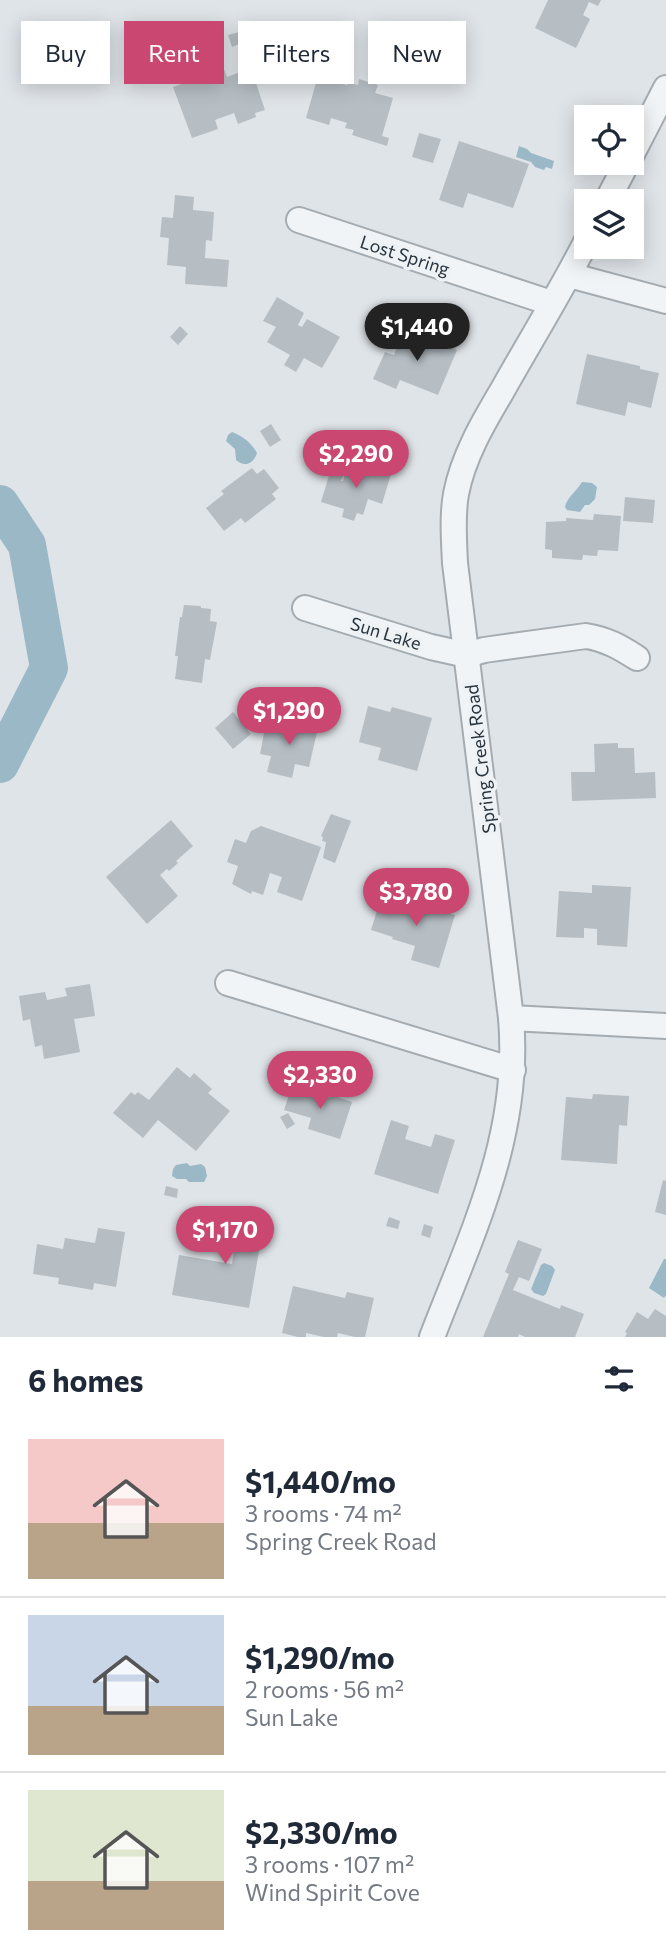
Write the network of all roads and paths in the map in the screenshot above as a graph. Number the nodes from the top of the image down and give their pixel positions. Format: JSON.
{"nodes":[{"id":1,"x":666,"y":88,"type":"edge"},
{"id":2,"x":644,"y":131,"type":"edge"},
{"id":3,"x":299,"y":220,"type":"dead end"},
{"id":4,"x":577,"y":259,"type":"edge"},
{"id":5,"x":569,"y":275,"type":"junction"},
{"id":6,"x":666,"y":301,"type":"edge"},
{"id":7,"x":551,"y":303,"type":"junction"},
{"id":8,"x":305,"y":608,"type":"dead end"},
{"id":9,"x":467,"y":655,"type":"junction"},
{"id":10,"x":636,"y":658,"type":"dead end"},
{"id":11,"x":228,"y":983,"type":"dead end"},
{"id":12,"x":511,"y":1017,"type":"junction"},
{"id":13,"x":666,"y":1026,"type":"edge"},
{"id":14,"x":513,"y":1070,"type":"junction"},
{"id":15,"x":432,"y":1337,"type":"edge"}],
"edges":[{"from":1,"to":2,"type":"street"},
{"from":3,"to":7,"type":"street","name":"Lost Spring"},
{"from":4,"to":5,"type":"street","name":"Spring Creek Road"},
{"from":5,"to":6,"type":"street"},
{"from":5,"to":7,"type":"street","name":"Spring Creek Road"},
{"from":7,"to":9,"type":"street","name":"Spring Creek Road"},
{"from":8,"to":9,"type":"street","name":"Sun Lake"},
{"from":9,"to":10,"type":"street"},
{"from":9,"to":12,"type":"street","name":"Spring Creek Road"},
{"from":11,"to":14,"type":"street"},
{"from":12,"to":13,"type":"street"},
{"from":12,"to":14,"type":"street","name":"Spring Creek Road"},
{"from":14,"to":15,"type":"street","name":"Spring Creek Road"}]}
